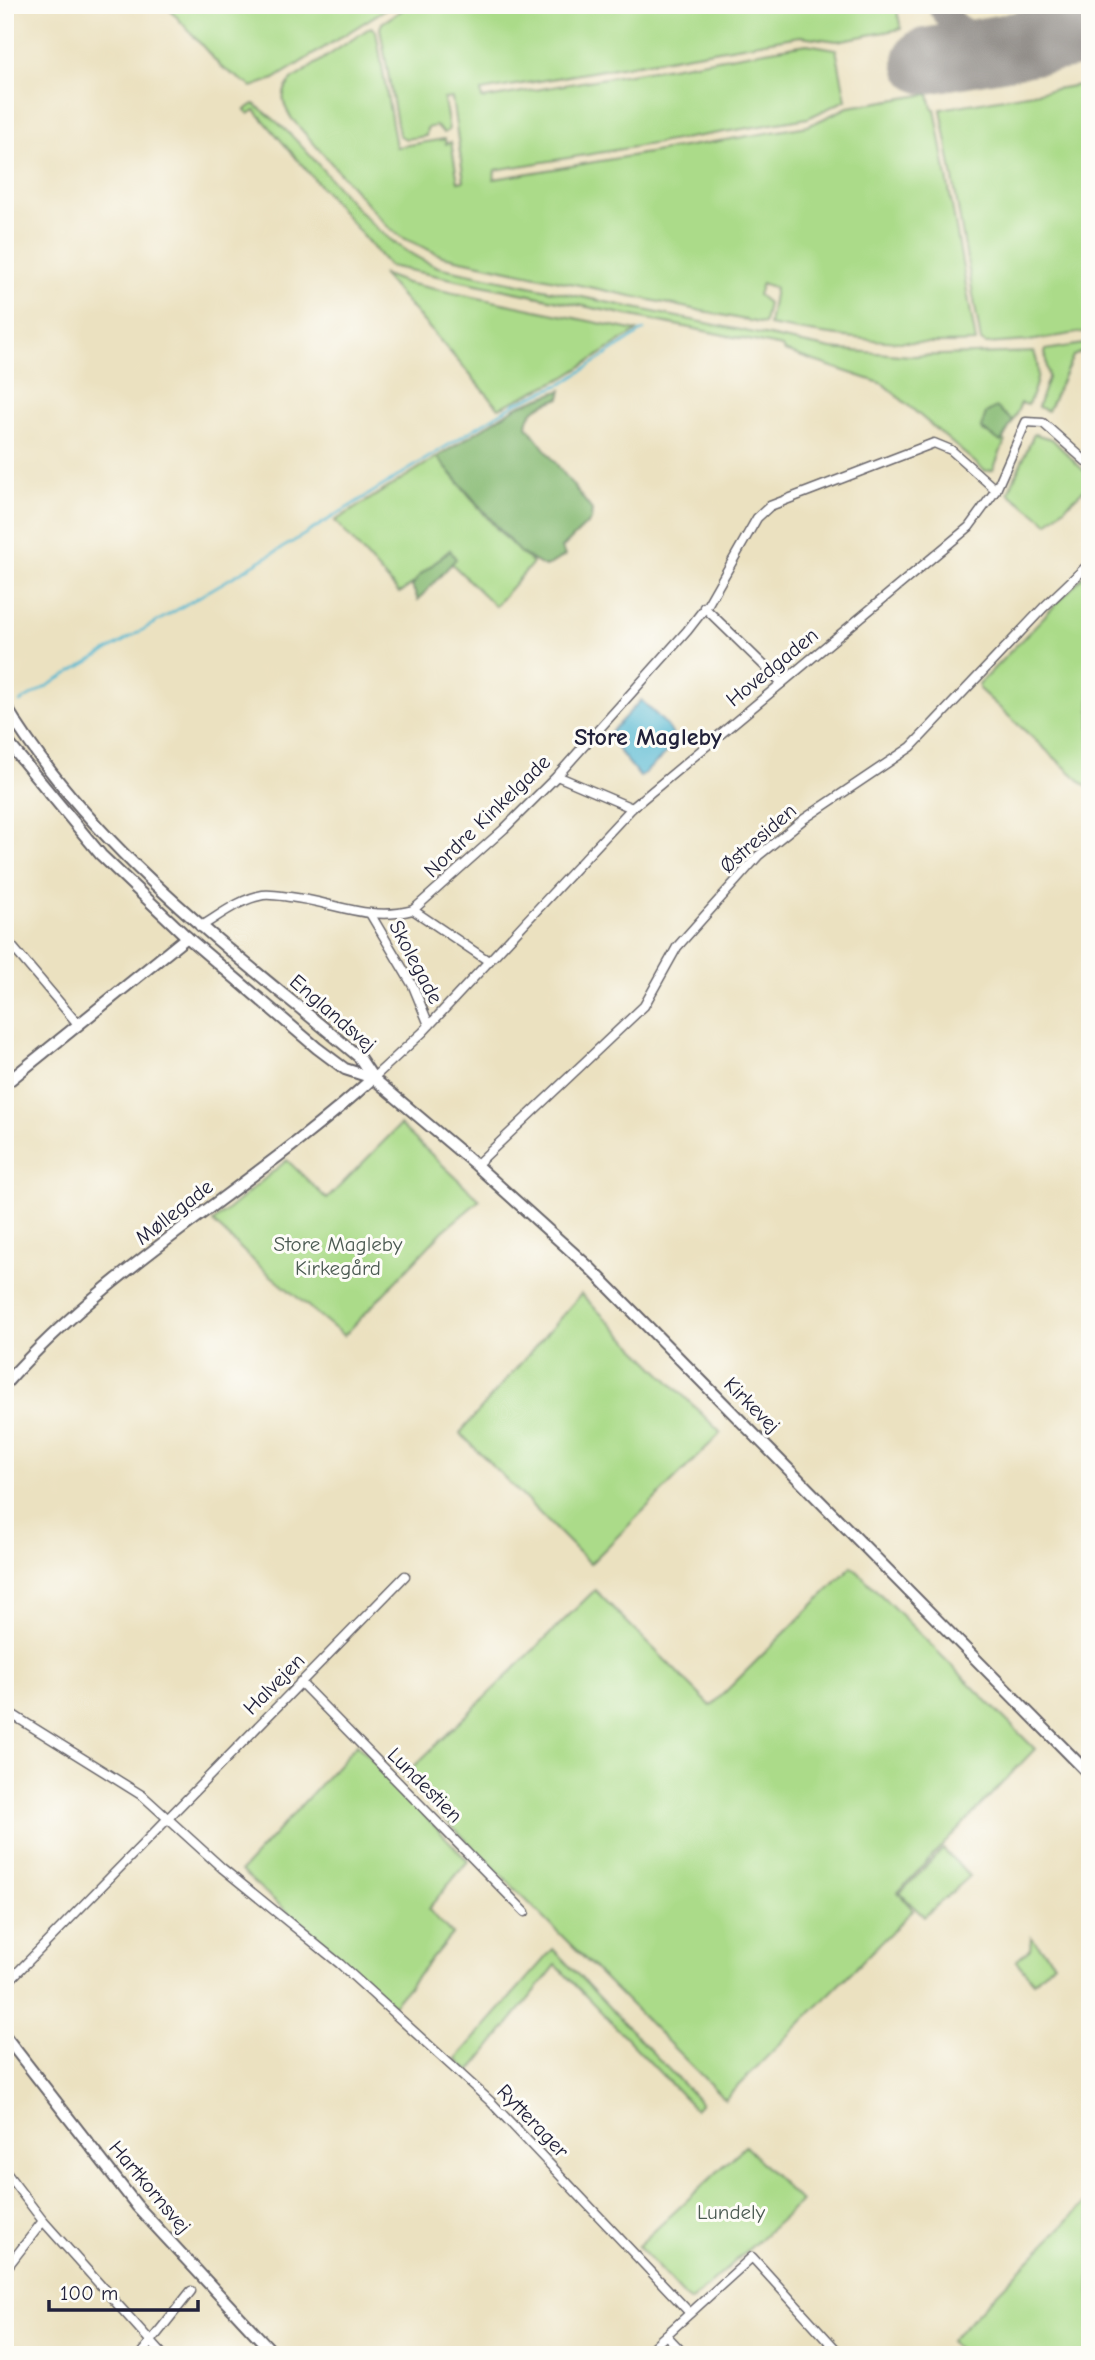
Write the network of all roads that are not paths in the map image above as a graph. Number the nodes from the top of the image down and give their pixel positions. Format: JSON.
{"nodes":[{"id":1,"x":1090,"y":465,"type":"edge"},
{"id":2,"x":996,"y":490,"type":"junction"},
{"id":3,"x":1090,"y":563,"type":"edge"},
{"id":4,"x":704,"y":607,"type":"junction"},
{"id":5,"x":782,"y":683,"type":"junction"},
{"id":6,"x":5,"y":705,"type":"edge"},
{"id":7,"x":5,"y":738,"type":"edge"},
{"id":8,"x":557,"y":776,"type":"junction"},
{"id":9,"x":632,"y":808,"type":"junction"},
{"id":10,"x":412,"y":910,"type":"junction"},
{"id":11,"x":371,"y":915,"type":"junction"},
{"id":12,"x":200,"y":927,"type":"junction"},
{"id":13,"x":187,"y":937,"type":"junction"},
{"id":14,"x":5,"y":938,"type":"edge"},
{"id":15,"x":487,"y":960,"type":"junction"},
{"id":16,"x":77,"y":1023,"type":"junction"},
{"id":17,"x":429,"y":1025,"type":"junction"},
{"id":18,"x":373,"y":1078,"type":"junction"},
{"id":19,"x":5,"y":1084,"type":"edge"},
{"id":20,"x":476,"y":1165,"type":"junction"},
{"id":21,"x":5,"y":1384,"type":"edge"},
{"id":22,"x":405,"y":1576,"type":"dead end"},
{"id":23,"x":300,"y":1682,"type":"junction"},
{"id":24,"x":7,"y":1711,"type":"edge"},
{"id":25,"x":1090,"y":1775,"type":"edge"},
{"id":26,"x":168,"y":1816,"type":"junction"},
{"id":27,"x":525,"y":1912,"type":"dead end"},
{"id":28,"x":5,"y":1984,"type":"edge"},
{"id":29,"x":5,"y":2036,"type":"edge"},
{"id":30,"x":5,"y":2171,"type":"edge"},
{"id":31,"x":43,"y":2221,"type":"junction"},
{"id":32,"x":5,"y":2270,"type":"edge"},
{"id":33,"x":191,"y":2291,"type":"dead end"},
{"id":34,"x":690,"y":2313,"type":"junction"},
{"id":35,"x":666,"y":2335,"type":"junction"},
{"id":36,"x":150,"y":2341,"type":"junction"},
{"id":37,"x":140,"y":2355,"type":"edge"},
{"id":38,"x":163,"y":2355,"type":"edge"},
{"id":39,"x":275,"y":2355,"type":"edge"},
{"id":40,"x":644,"y":2355,"type":"edge"},
{"id":41,"x":685,"y":2355,"type":"edge"},
{"id":42,"x":841,"y":2355,"type":"edge"}],
"edges":[{"from":1,"to":2,"type":"street","name":"Hovedgaden"},
{"from":2,"to":4,"type":"street","name":"Nordre Kinkelgade"},
{"from":2,"to":5,"type":"street","name":"Hovedgaden"},
{"from":3,"to":20,"type":"street","name":"Østresiden"},
{"from":4,"to":5,"type":"street"},
{"from":4,"to":8,"type":"street","name":"Nordre Kinkelgade"},
{"from":5,"to":9,"type":"street","name":"Hovedgaden"},
{"from":6,"to":12,"type":"main road","name":"Englandsvej"},
{"from":7,"to":13,"type":"main road","name":"Englandsvej"},
{"from":8,"to":9,"type":"street"},
{"from":8,"to":10,"type":"street","name":"Nordre Kinkelgade"},
{"from":9,"to":15,"type":"street","name":"Hovedgaden"},
{"from":10,"to":11,"type":"street"},
{"from":10,"to":15,"type":"street"},
{"from":11,"to":12,"type":"street"},
{"from":11,"to":17,"type":"street","name":"Skolegade"},
{"from":12,"to":18,"type":"main road","name":"Englandsvej"},
{"from":13,"to":16,"type":"main road"},
{"from":13,"to":18,"type":"main road","name":"Englandsvej"},
{"from":14,"to":16,"type":"street"},
{"from":15,"to":17,"type":"street","name":"Hovedgaden"},
{"from":16,"to":19,"type":"main road"},
{"from":17,"to":18,"type":"street","name":"Hovedgaden"},
{"from":18,"to":20,"type":"main road","name":"Kirkevej"},
{"from":18,"to":21,"type":"main road","name":"Møllegade"},
{"from":20,"to":25,"type":"main road","name":"Kirkevej"},
{"from":22,"to":23,"type":"street","name":"Halvejen"},
{"from":23,"to":26,"type":"street","name":"Halvejen"},
{"from":23,"to":27,"type":"street","name":"Lundestien"},
{"from":24,"to":26,"type":"street"},
{"from":26,"to":28,"type":"street","name":"Halvejen"},
{"from":26,"to":34,"type":"street","name":"Rytterager"},
{"from":29,"to":39,"type":"main road","name":"Hartkornsvej"},
{"from":30,"to":31,"type":"street"},
{"from":31,"to":32,"type":"street"},
{"from":31,"to":36,"type":"street"},
{"from":33,"to":36,"type":"street"},
{"from":34,"to":35,"type":"street"},
{"from":34,"to":42,"type":"street"},
{"from":35,"to":40,"type":"street"},
{"from":35,"to":41,"type":"street"},
{"from":36,"to":37,"type":"street"},
{"from":36,"to":38,"type":"street"}]}
